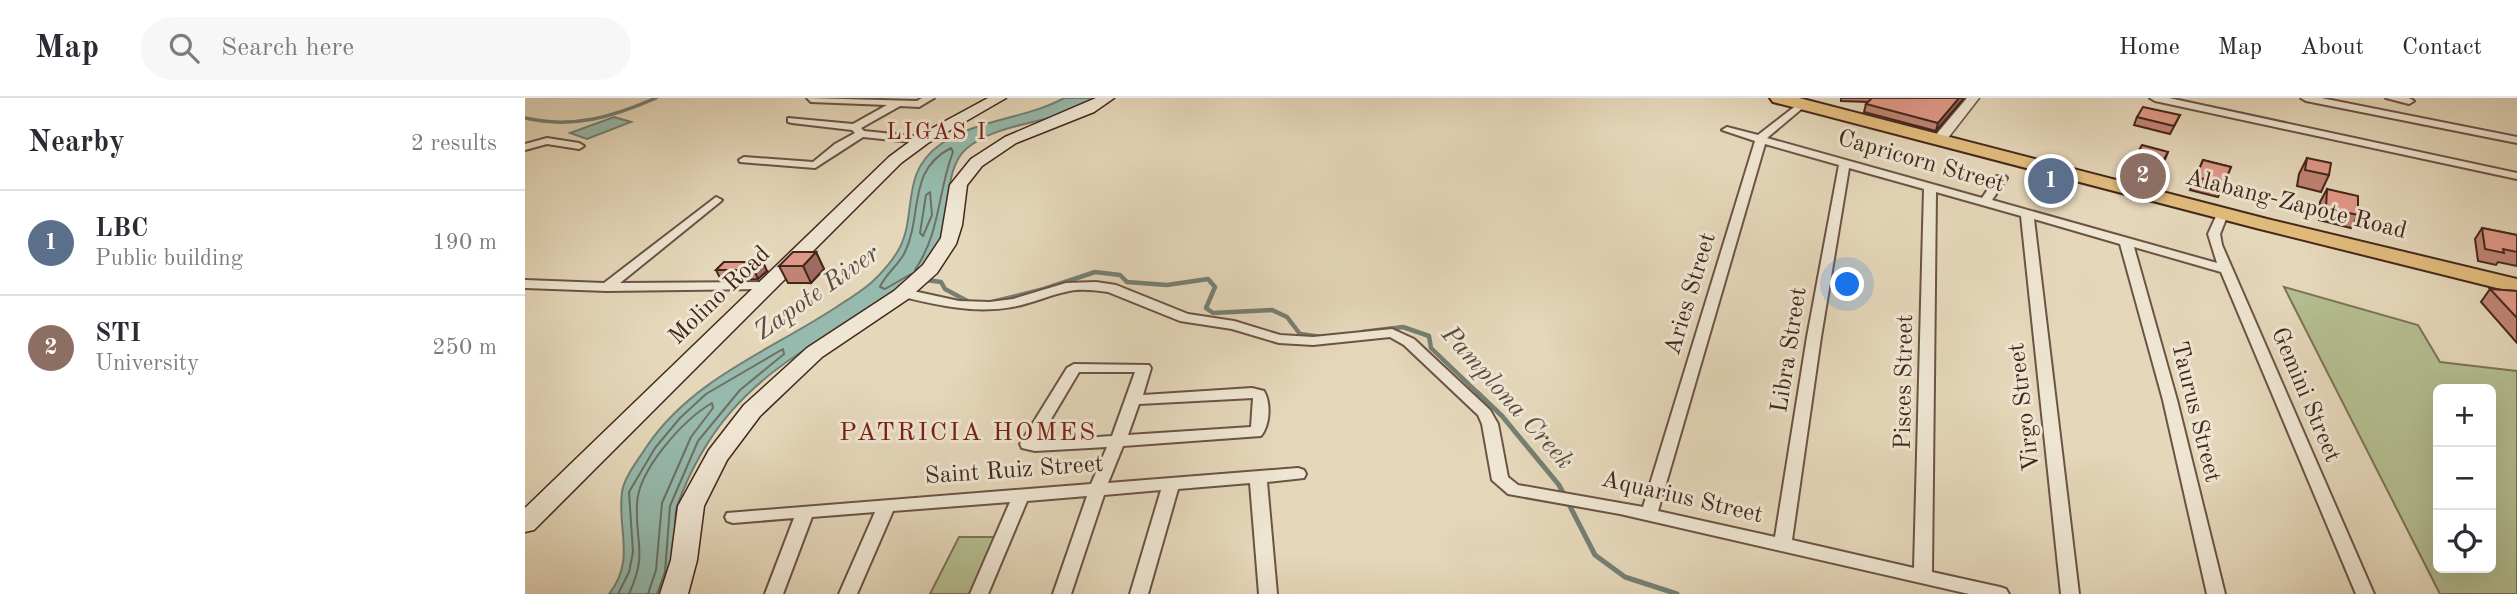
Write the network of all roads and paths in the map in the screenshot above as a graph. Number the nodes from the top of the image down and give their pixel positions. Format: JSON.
{"nodes":[{"id":1,"x":929,"y":98,"type":"edge"},
{"id":2,"x":999,"y":98,"type":"edge"},
{"id":3,"x":1107,"y":98,"type":"edge"},
{"id":4,"x":1779,"y":98,"type":"edge"},
{"id":5,"x":1973,"y":98,"type":"edge"},
{"id":6,"x":2155,"y":98,"type":"edge"},
{"id":7,"x":2307,"y":98,"type":"edge"},
{"id":8,"x":2391,"y":98,"type":"edge"},
{"id":9,"x":811,"y":99,"type":"edge"},
{"id":10,"x":2409,"y":101,"type":"dead end"},
{"id":11,"x":898,"y":103,"type":"junction"},
{"id":12,"x":1802,"y":104,"type":"junction"},
{"id":13,"x":792,"y":120,"type":"dead end"},
{"id":14,"x":858,"y":130,"type":"junction"},
{"id":15,"x":1727,"y":130,"type":"dead end"},
{"id":16,"x":1761,"y":138,"type":"junction"},
{"id":17,"x":922,"y":140,"type":"junction"},
{"id":18,"x":1939,"y":140,"type":"junction"},
{"id":19,"x":2517,"y":140,"type":"edge"},
{"id":20,"x":579,"y":146,"type":"dead end"},
{"id":21,"x":525,"y":147,"type":"edge"},
{"id":22,"x":744,"y":160,"type":"dead end"},
{"id":23,"x":1845,"y":162,"type":"junction"},
{"id":24,"x":2517,"y":176,"type":"edge"},
{"id":25,"x":2001,"y":178,"type":"dead end"},
{"id":26,"x":1930,"y":187,"type":"junction"},
{"id":27,"x":716,"y":200,"type":"dead end"},
{"id":28,"x":1985,"y":202,"type":"junction"},
{"id":29,"x":2027,"y":214,"type":"junction"},
{"id":30,"x":2222,"y":214,"type":"junction"},
{"id":31,"x":2126,"y":242,"type":"junction"},
{"id":32,"x":2225,"y":269,"type":"junction"},
{"id":33,"x":525,"y":284,"type":"edge"},
{"id":34,"x":769,"y":286,"type":"junction"},
{"id":35,"x":912,"y":286,"type":"junction"},
{"id":36,"x":2517,"y":286,"type":"edge"},
{"id":37,"x":607,"y":287,"type":"junction"},
{"id":38,"x":1132,"y":400,"type":"junction"},
{"id":39,"x":1116,"y":442,"type":"junction"},
{"id":40,"x":1298,"y":474,"type":"dead end"},
{"id":41,"x":1258,"y":477,"type":"junction"},
{"id":42,"x":1171,"y":484,"type":"junction"},
{"id":43,"x":1097,"y":489,"type":"junction"},
{"id":44,"x":1021,"y":495,"type":"junction"},
{"id":45,"x":887,"y":505,"type":"junction"},
{"id":46,"x":805,"y":512,"type":"junction"},
{"id":47,"x":1649,"y":514,"type":"junction"},
{"id":48,"x":733,"y":517,"type":"dead end"},
{"id":49,"x":525,"y":523,"type":"edge"},
{"id":50,"x":1782,"y":546,"type":"junction"},
{"id":51,"x":1923,"y":578,"type":"junction"},
{"id":52,"x":674,"y":594,"type":"edge"},
{"id":53,"x":774,"y":594,"type":"edge"},
{"id":54,"x":848,"y":594,"type":"edge"},
{"id":55,"x":979,"y":594,"type":"edge"},
{"id":56,"x":1062,"y":594,"type":"edge"},
{"id":57,"x":1139,"y":594,"type":"edge"},
{"id":58,"x":1268,"y":594,"type":"edge"},
{"id":59,"x":2000,"y":594,"type":"edge"},
{"id":60,"x":2070,"y":594,"type":"edge"},
{"id":61,"x":2216,"y":594,"type":"edge"},
{"id":62,"x":2365,"y":594,"type":"edge"}],
"edges":[{"from":1,"to":11,"type":"street"},
{"from":2,"to":17,"type":"main road","name":"Molino Road"},
{"from":3,"to":35,"type":"main road"},
{"from":4,"to":12,"type":"highway","name":"Alabang-Zapote Road"},
{"from":5,"to":18,"type":"street"},
{"from":6,"to":24,"type":"street"},
{"from":7,"to":19,"type":"street"},
{"from":8,"to":10,"type":"street"},
{"from":9,"to":11,"type":"street"},
{"from":11,"to":14,"type":"street"},
{"from":12,"to":16,"type":"street"},
{"from":12,"to":18,"type":"highway","name":"Alabang-Zapote Road"},
{"from":13,"to":14,"type":"street"},
{"from":14,"to":17,"type":"street"},
{"from":14,"to":22,"type":"street"},
{"from":15,"to":16,"type":"street","name":"Capricorn Street"},
{"from":16,"to":23,"type":"street","name":"Capricorn Street"},
{"from":16,"to":47,"type":"street","name":"Aries Street"},
{"from":17,"to":34,"type":"main road","name":"Molino Road"},
{"from":18,"to":30,"type":"highway","name":"Alabang-Zapote Road"},
{"from":20,"to":21,"type":"street"},
{"from":23,"to":26,"type":"street","name":"Capricorn Street"},
{"from":23,"to":50,"type":"street","name":"Libra Street"},
{"from":25,"to":28,"type":"street"},
{"from":26,"to":28,"type":"street","name":"Capricorn Street"},
{"from":26,"to":51,"type":"street","name":"Pisces Street"},
{"from":27,"to":37,"type":"street"},
{"from":28,"to":29,"type":"street","name":"Capricorn Street"},
{"from":29,"to":31,"type":"street","name":"Capricorn Street"},
{"from":29,"to":60,"type":"street","name":"Virgo Street"},
{"from":30,"to":32,"type":"street","name":"Gemini Street"},
{"from":30,"to":36,"type":"highway","name":"Alabang-Zapote Road"},
{"from":31,"to":32,"type":"street","name":"Capricorn Street"},
{"from":31,"to":61,"type":"street","name":"Taurus Street"},
{"from":32,"to":62,"type":"street","name":"Gemini Street"},
{"from":33,"to":37,"type":"street"},
{"from":34,"to":37,"type":"street"},
{"from":34,"to":49,"type":"main road","name":"Molino Road"},
{"from":35,"to":47,"type":"street","name":"Aquarius Street"},
{"from":35,"to":52,"type":"main road"},
{"from":38,"to":39,"type":"street"},
{"from":38,"to":39,"type":"street"},
{"from":38,"to":39,"type":"street"},
{"from":39,"to":43,"type":"street"},
{"from":40,"to":41,"type":"street","name":"Saint Ruiz Street"},
{"from":41,"to":42,"type":"street","name":"Saint Ruiz Street"},
{"from":41,"to":58,"type":"street"},
{"from":42,"to":43,"type":"street","name":"Saint Ruiz Street"},
{"from":42,"to":57,"type":"street"},
{"from":43,"to":44,"type":"street","name":"Saint Ruiz Street"},
{"from":43,"to":56,"type":"street"},
{"from":44,"to":45,"type":"street","name":"Saint Ruiz Street"},
{"from":44,"to":55,"type":"street"},
{"from":45,"to":46,"type":"street","name":"Saint Ruiz Street"},
{"from":45,"to":54,"type":"street"},
{"from":46,"to":48,"type":"street","name":"Saint Ruiz Street"},
{"from":46,"to":53,"type":"street"},
{"from":47,"to":50,"type":"street","name":"Aquarius Street"},
{"from":50,"to":51,"type":"street","name":"Aquarius Street"},
{"from":51,"to":59,"type":"street","name":"Aquarius Street"}]}
